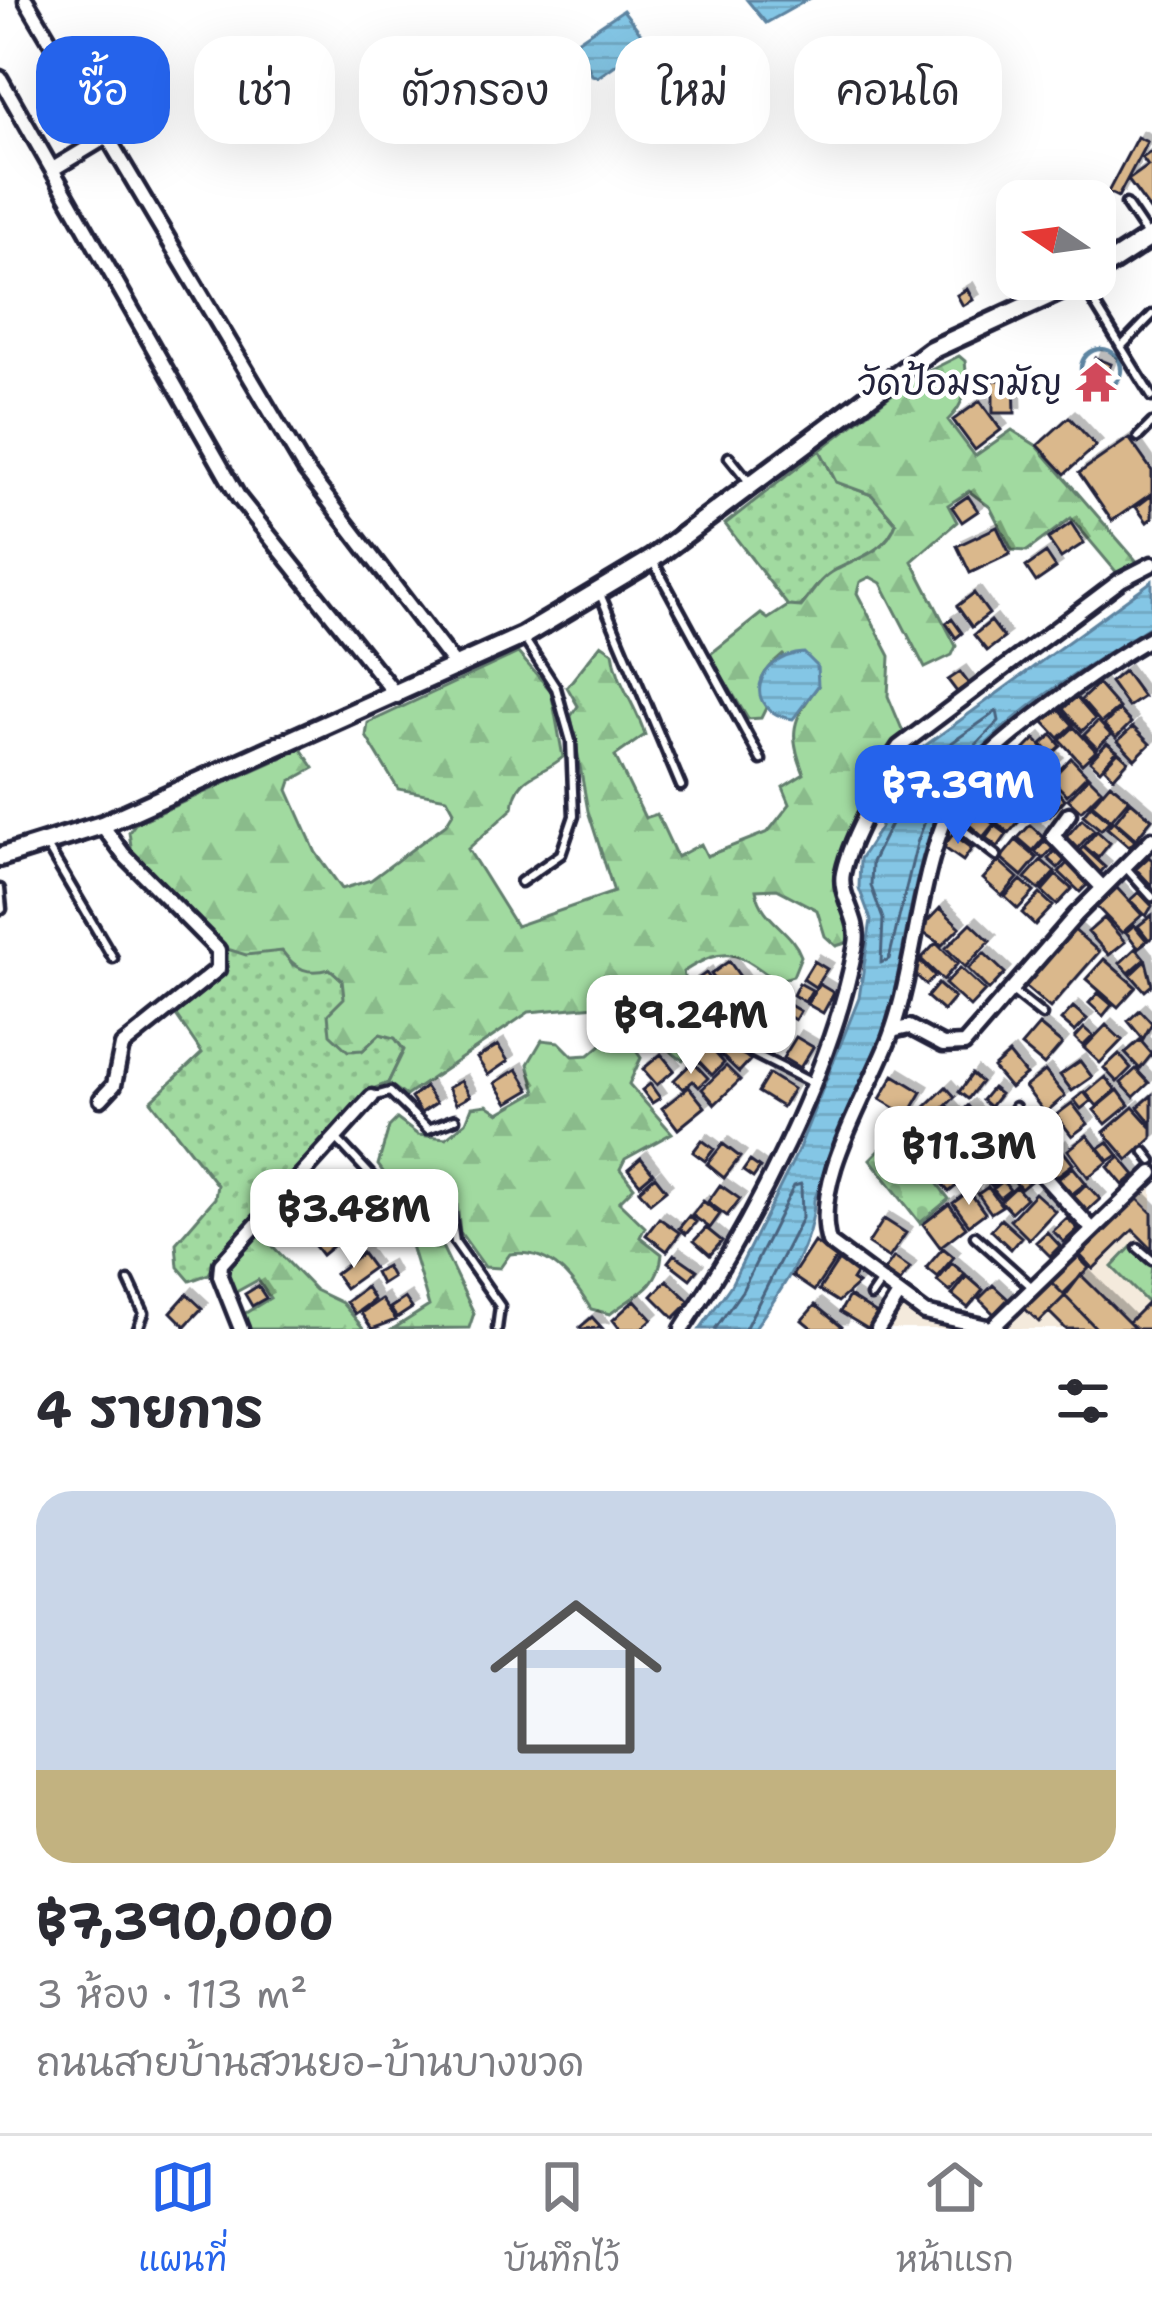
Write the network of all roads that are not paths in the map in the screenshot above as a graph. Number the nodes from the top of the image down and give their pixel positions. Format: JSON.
{"nodes":[{"id":1,"x":26,"y":0,"type":"edge"},
{"id":2,"x":47,"y":36,"type":"edge"},
{"id":3,"x":0,"y":78,"type":"edge"},
{"id":4,"x":94,"y":144,"type":"edge"},
{"id":5,"x":110,"y":144,"type":"edge"},
{"id":6,"x":53,"y":169,"type":"junction"},
{"id":7,"x":1126,"y":204,"type":"dead end"},
{"id":8,"x":1151,"y":237,"type":"edge"},
{"id":9,"x":1116,"y":259,"type":"edge"},
{"id":10,"x":1039,"y":300,"type":"edge"},
{"id":11,"x":1098,"y":300,"type":"edge"},
{"id":12,"x":1152,"y":315,"type":"edge"},
{"id":13,"x":1121,"y":347,"type":"junction"},
{"id":14,"x":1152,"y":397,"type":"edge"},
{"id":15,"x":1152,"y":423,"type":"edge"},
{"id":16,"x":1138,"y":437,"type":"dead end"},
{"id":17,"x":729,"y":457,"type":"dead end"},
{"id":18,"x":752,"y":486,"type":"junction"},
{"id":19,"x":652,"y":560,"type":"junction"},
{"id":20,"x":1152,"y":564,"type":"edge"},
{"id":21,"x":600,"y":594,"type":"junction"},
{"id":22,"x":523,"y":637,"type":"junction"},
{"id":23,"x":1152,"y":638,"type":"edge"},
{"id":24,"x":458,"y":669,"type":"junction"},
{"id":25,"x":397,"y":696,"type":"junction"},
{"id":26,"x":760,"y":760,"type":"dead end"},
{"id":27,"x":682,"y":786,"type":"dead end"},
{"id":28,"x":1069,"y":814,"type":"dead end"},
{"id":29,"x":949,"y":819,"type":"junction"},
{"id":30,"x":102,"y":825,"type":"junction"},
{"id":31,"x":1152,"y":839,"type":"edge"},
{"id":32,"x":47,"y":846,"type":"junction"},
{"id":33,"x":997,"y":856,"type":"dead end"},
{"id":34,"x":0,"y":857,"type":"edge"},
{"id":35,"x":1125,"y":866,"type":"junction"},
{"id":36,"x":521,"y":882,"type":"dead end"},
{"id":37,"x":1102,"y":888,"type":"junction"},
{"id":38,"x":0,"y":889,"type":"edge"},
{"id":39,"x":1152,"y":897,"type":"edge"},
{"id":40,"x":2,"y":909,"type":"edge"},
{"id":41,"x":113,"y":958,"type":"dead end"},
{"id":42,"x":1012,"y":992,"type":"junction"},
{"id":43,"x":1042,"y":1015,"type":"dead end"},
{"id":44,"x":720,"y":1025,"type":"dead end"},
{"id":45,"x":892,"y":1031,"type":"junction"},
{"id":46,"x":810,"y":1082,"type":"junction"},
{"id":47,"x":373,"y":1097,"type":"joint"},
{"id":48,"x":101,"y":1099,"type":"dead end"},
{"id":49,"x":1015,"y":1108,"type":"dead end"},
{"id":50,"x":989,"y":1117,"type":"dead end"},
{"id":51,"x":455,"y":1119,"type":"dead end"},
{"id":52,"x":1001,"y":1130,"type":"junction"},
{"id":53,"x":336,"y":1138,"type":"junction"},
{"id":54,"x":1145,"y":1152,"type":"dead end"},
{"id":55,"x":1152,"y":1160,"type":"edge"},
{"id":56,"x":1152,"y":1173,"type":"edge"},
{"id":57,"x":1091,"y":1228,"type":"junction"},
{"id":58,"x":975,"y":1236,"type":"dead end"},
{"id":59,"x":1138,"y":1247,"type":"dead end"},
{"id":60,"x":1152,"y":1261,"type":"edge"},
{"id":61,"x":882,"y":1280,"type":"junction"},
{"id":62,"x":129,"y":1281,"type":"dead end"},
{"id":63,"x":1033,"y":1287,"type":"junction"},
{"id":64,"x":899,"y":1295,"type":"junction"},
{"id":65,"x":871,"y":1297,"type":"dead end"},
{"id":66,"x":994,"y":1328,"type":"edge"},
{"id":67,"x":138,"y":1329,"type":"edge"},
{"id":68,"x":241,"y":1329,"type":"edge"},
{"id":69,"x":497,"y":1329,"type":"edge"},
{"id":70,"x":682,"y":1329,"type":"edge"},
{"id":71,"x":878,"y":1329,"type":"edge"}],
"edges":[{"from":1,"to":2,"type":"street"},
{"from":3,"to":6,"type":"street"},
{"from":4,"to":6,"type":"street"},
{"from":5,"to":24,"type":"street"},
{"from":6,"to":25,"type":"street"},
{"from":7,"to":8,"type":"lane"},
{"from":8,"to":9,"type":"main road"},
{"from":10,"to":18,"type":"main road"},
{"from":11,"to":13,"type":"lane"},
{"from":12,"to":13,"type":"lane"},
{"from":13,"to":14,"type":"lane"},
{"from":15,"to":16,"type":"lane"},
{"from":17,"to":18,"type":"lane"},
{"from":18,"to":19,"type":"main road"},
{"from":19,"to":21,"type":"main road"},
{"from":19,"to":26,"type":"lane"},
{"from":20,"to":46,"type":"street"},
{"from":21,"to":22,"type":"main road"},
{"from":21,"to":27,"type":"lane"},
{"from":22,"to":24,"type":"main road"},
{"from":22,"to":36,"type":"lane"},
{"from":23,"to":29,"type":"street"},
{"from":24,"to":25,"type":"main road"},
{"from":25,"to":30,"type":"main road"},
{"from":28,"to":37,"type":"street"},
{"from":29,"to":33,"type":"lane"},
{"from":29,"to":45,"type":"street"},
{"from":30,"to":32,"type":"main road"},
{"from":30,"to":48,"type":"street"},
{"from":31,"to":35,"type":"street"},
{"from":32,"to":34,"type":"main road"},
{"from":32,"to":41,"type":"lane"},
{"from":35,"to":37,"type":"street"},
{"from":35,"to":39,"type":"lane"},
{"from":37,"to":42,"type":"street"},
{"from":38,"to":40,"type":"lane"},
{"from":42,"to":43,"type":"lane"},
{"from":42,"to":45,"type":"street"},
{"from":44,"to":46,"type":"lane"},
{"from":45,"to":61,"type":"street"},
{"from":46,"to":70,"type":"street"},
{"from":47,"to":51,"type":"lane"},
{"from":47,"to":53,"type":"street"},
{"from":49,"to":52,"type":"lane"},
{"from":50,"to":52,"type":"street"},
{"from":52,"to":57,"type":"street"},
{"from":53,"to":68,"type":"street"},
{"from":53,"to":69,"type":"lane"},
{"from":54,"to":55,"type":"lane"},
{"from":56,"to":57,"type":"street"},
{"from":57,"to":63,"type":"street"},
{"from":58,"to":63,"type":"lane"},
{"from":59,"to":60,"type":"lane"},
{"from":61,"to":64,"type":"street"},
{"from":61,"to":65,"type":"lane"},
{"from":62,"to":67,"type":"lane"},
{"from":63,"to":66,"type":"street"},
{"from":64,"to":66,"type":"street"},
{"from":64,"to":71,"type":"street"}]}
